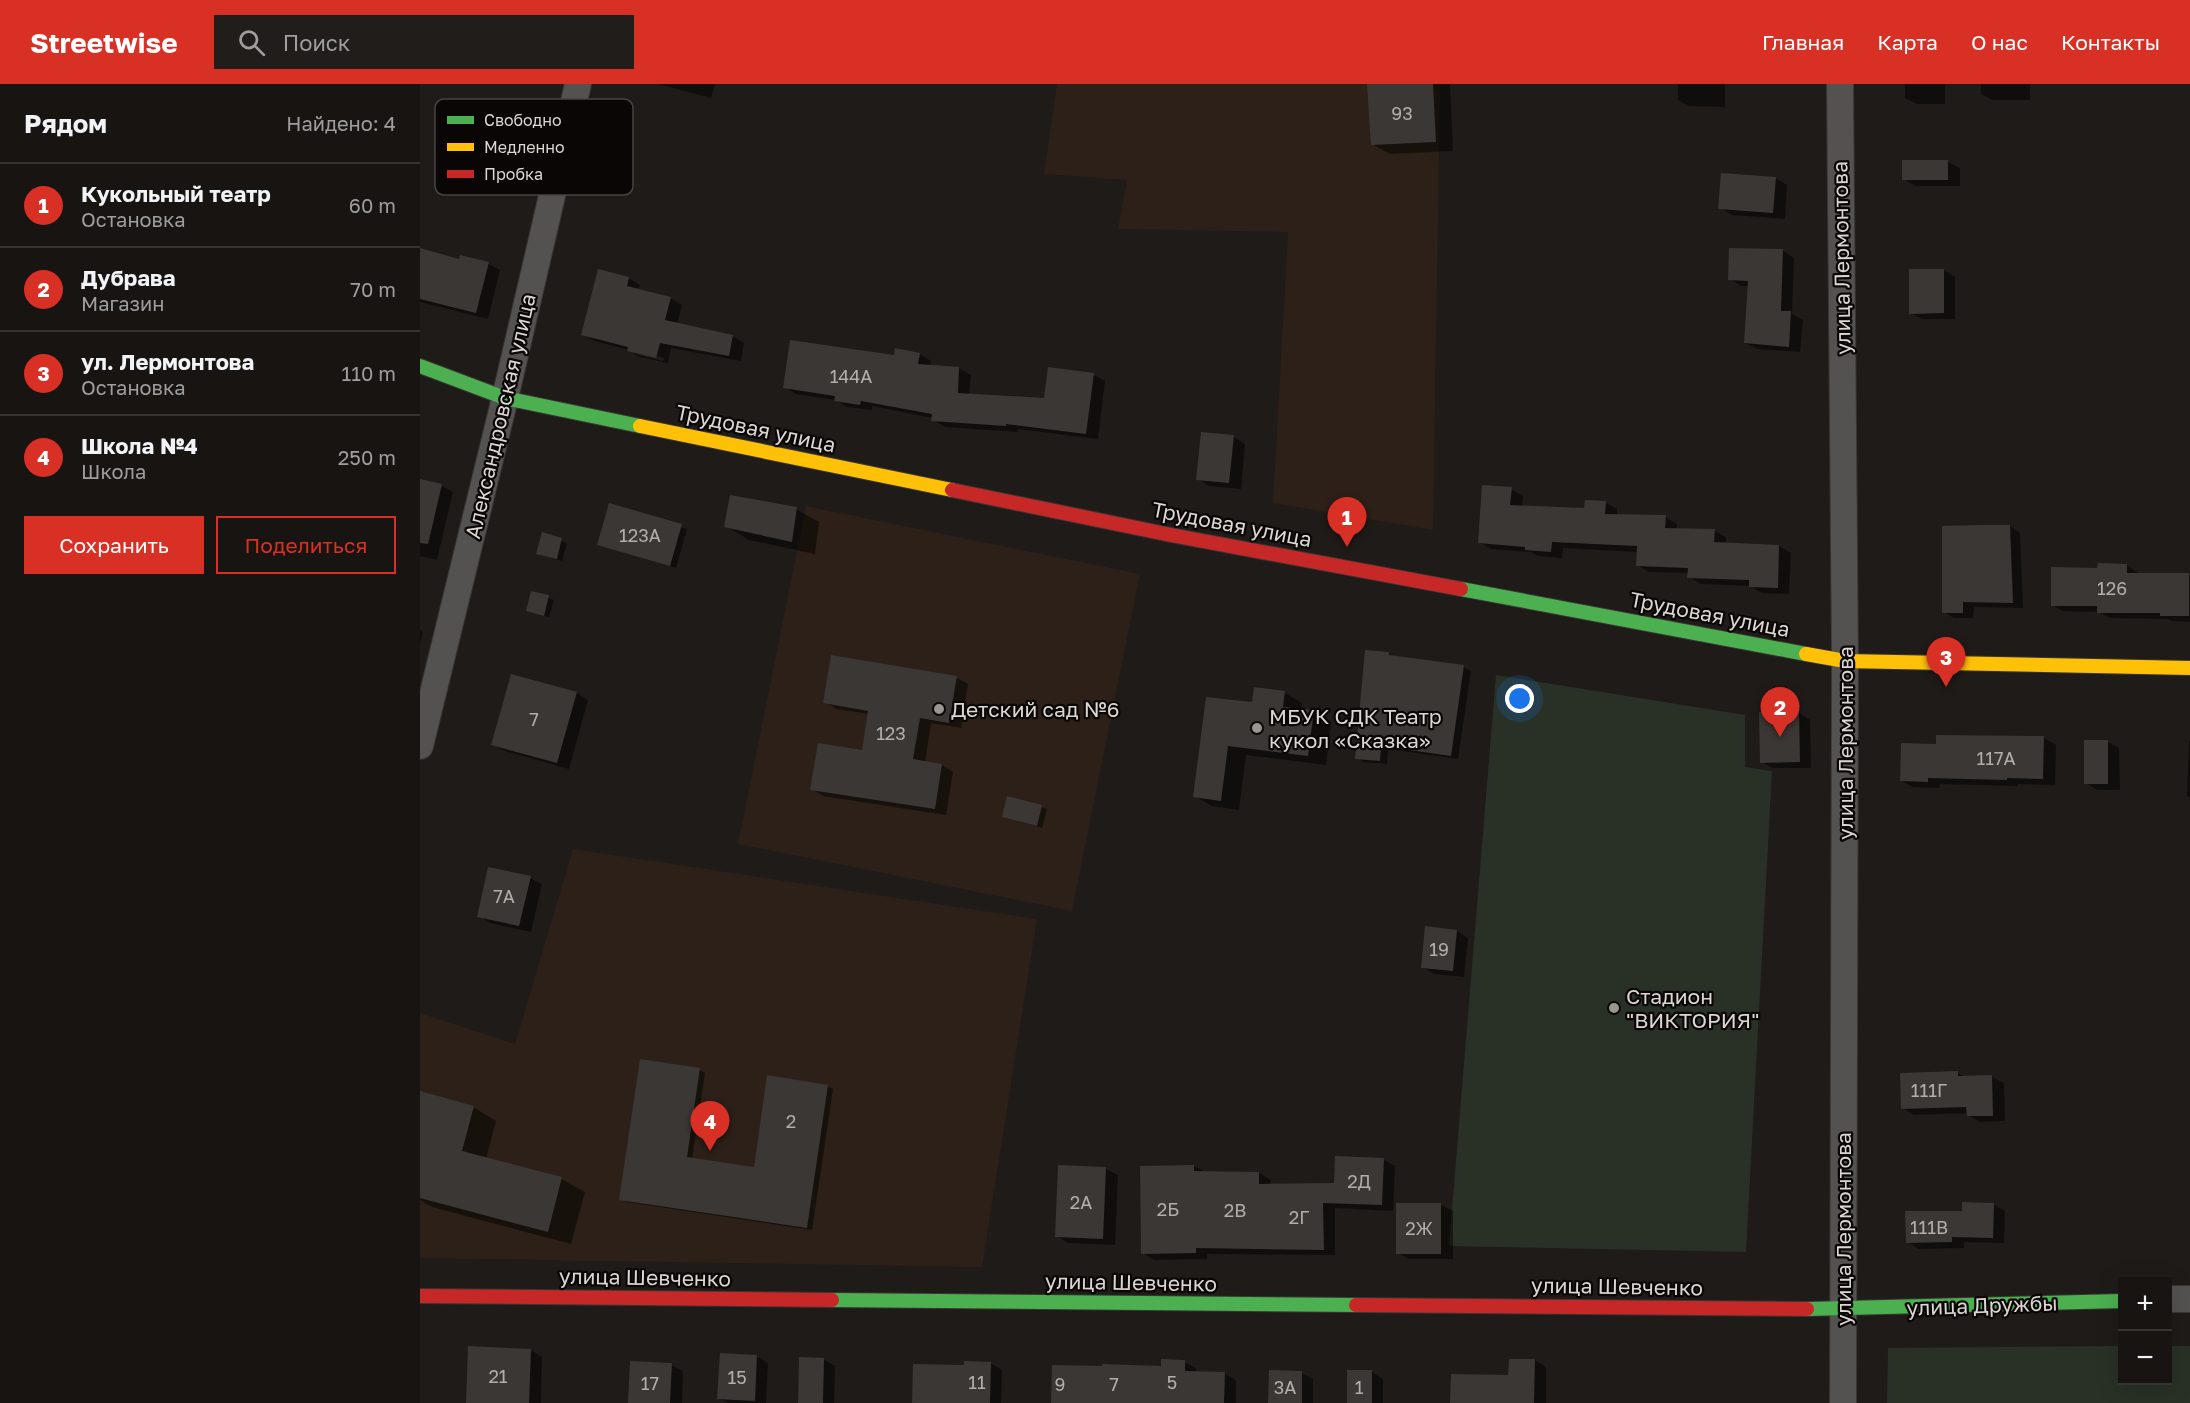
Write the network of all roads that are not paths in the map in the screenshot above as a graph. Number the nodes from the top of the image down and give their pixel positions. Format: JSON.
{"nodes":[{"id":1,"x":578,"y":84,"type":"edge"},
{"id":2,"x":1840,"y":84,"type":"edge"},
{"id":3,"x":575,"y":99,"type":"edge"},
{"id":4,"x":552,"y":195,"type":"edge"},
{"id":5,"x":420,"y":366,"type":"edge"},
{"id":6,"x":505,"y":399,"type":"junction"},
{"id":7,"x":1845,"y":661,"type":"junction"},
{"id":8,"x":2190,"y":668,"type":"edge"},
{"id":9,"x":420,"y":747,"type":"edge"},
{"id":10,"x":420,"y":1296,"type":"edge"},
{"id":11,"x":2172,"y":1299,"type":"edge"},
{"id":12,"x":2190,"y":1299,"type":"edge"},
{"id":13,"x":2118,"y":1300,"type":"edge"},
{"id":14,"x":1842,"y":1309,"type":"junction"},
{"id":15,"x":1843,"y":1403,"type":"edge"}],
"edges":[{"from":1,"to":3,"type":"street","name":"Александровская улица"},
{"from":2,"to":7,"type":"street","name":"улица Лермонтова"},
{"from":4,"to":6,"type":"street","name":"Александровская улица"},
{"from":5,"to":6,"type":"street","name":"Трудовая улица"},
{"from":6,"to":7,"type":"street","name":"Трудовая улица"},
{"from":6,"to":9,"type":"street","name":"Александровская улица"},
{"from":7,"to":8,"type":"street","name":"Трудовая улица"},
{"from":7,"to":14,"type":"street","name":"улица Лермонтова"},
{"from":10,"to":14,"type":"street","name":"улица Шевченко"},
{"from":11,"to":12,"type":"street"},
{"from":13,"to":14,"type":"street","name":"улица Дружбы"},
{"from":14,"to":15,"type":"street","name":"улица Лермонтова"}]}
